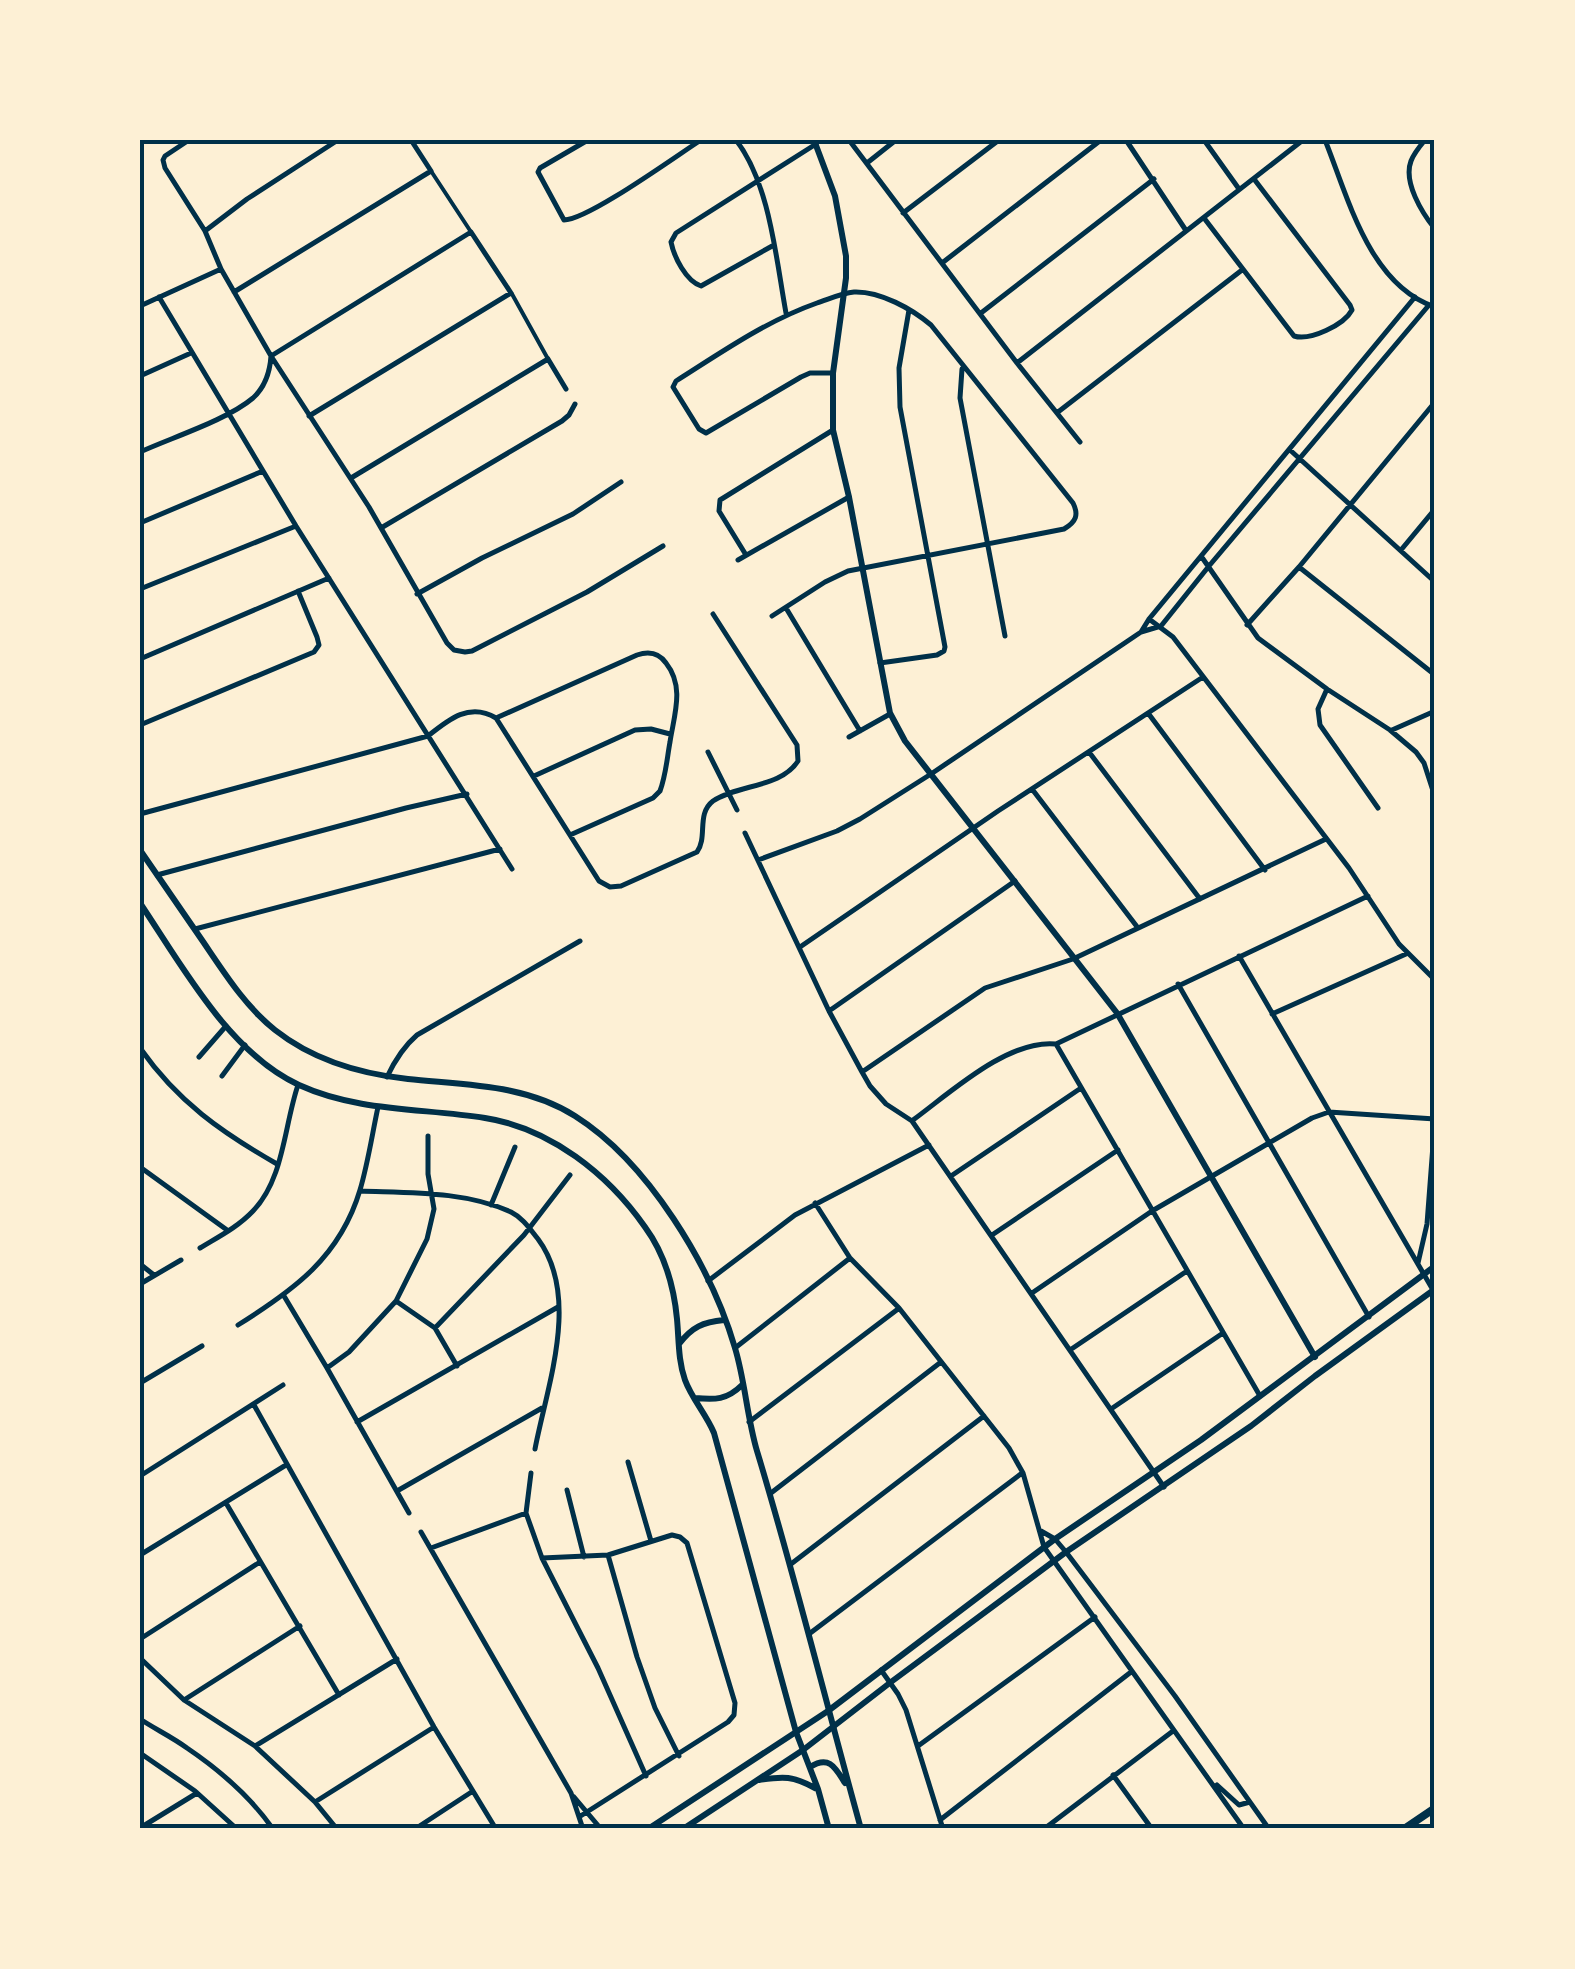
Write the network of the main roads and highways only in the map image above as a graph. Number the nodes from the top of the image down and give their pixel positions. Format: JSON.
{"nodes":[{"id":1,"x":1435,"y":1808,"type":"edge"},
{"id":2,"x":1404,"y":1829,"type":"edge"}],
"edges":[{"from":1,"to":2,"type":"main road"}]}
